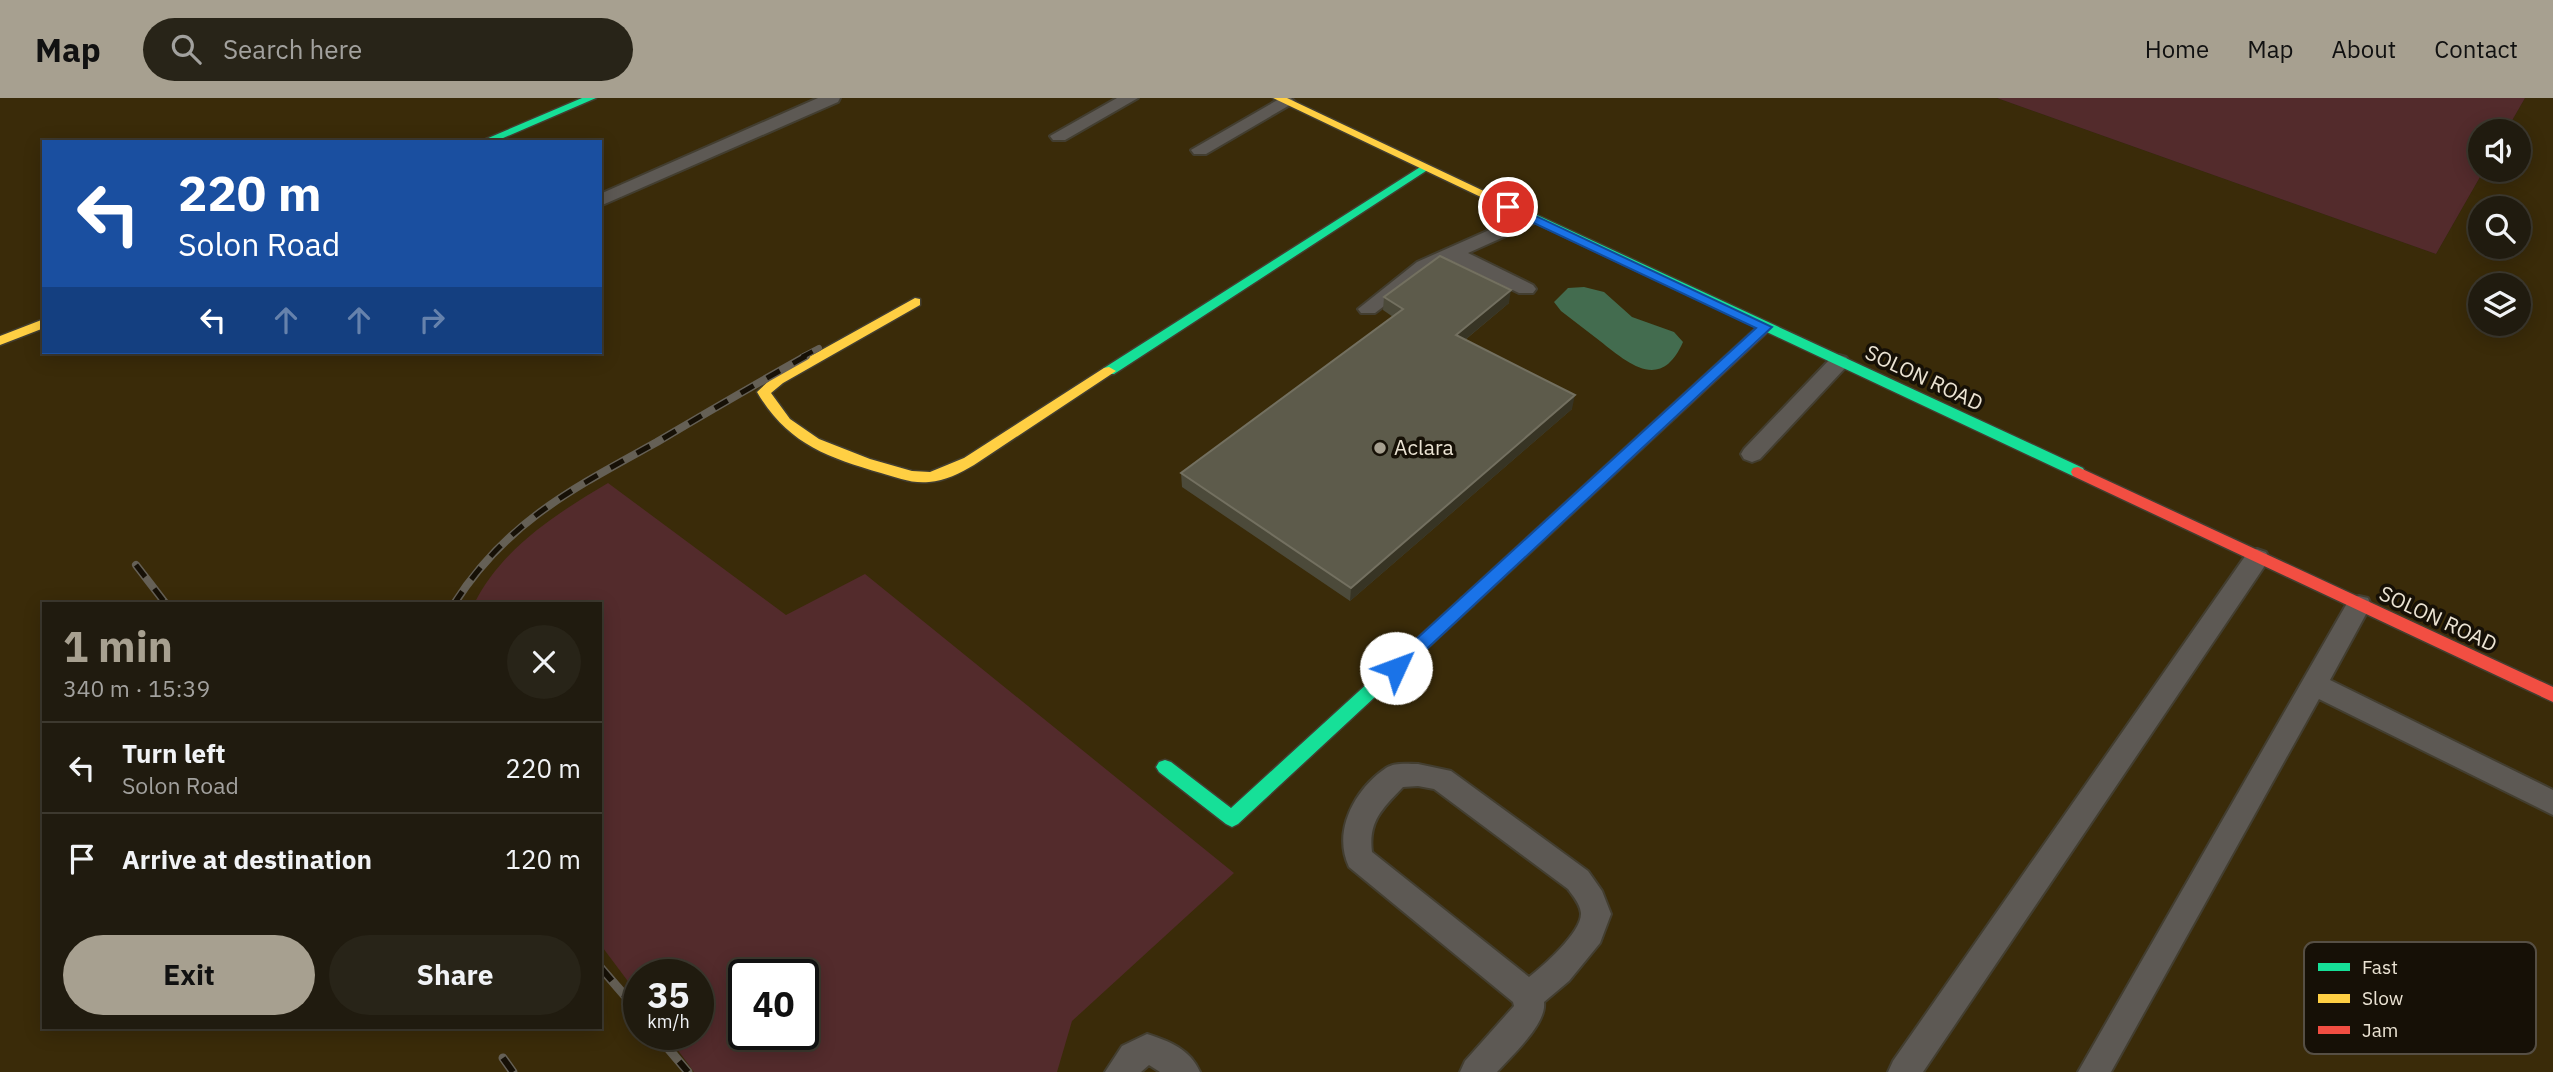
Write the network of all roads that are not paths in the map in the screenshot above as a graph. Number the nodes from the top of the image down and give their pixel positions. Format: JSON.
{"nodes":[{"id":1,"x":591,"y":98,"type":"edge"},
{"id":2,"x":832,"y":98,"type":"edge"},
{"id":3,"x":1130,"y":98,"type":"edge"},
{"id":4,"x":1282,"y":100,"type":"edge"},
{"id":5,"x":1059,"y":136,"type":"dead end"},
{"id":6,"x":489,"y":140,"type":"edge"},
{"id":7,"x":1200,"y":150,"type":"dead end"},
{"id":8,"x":1425,"y":167,"type":"junction"},
{"id":9,"x":602,"y":200,"type":"edge"},
{"id":10,"x":1530,"y":218,"type":"junction"},
{"id":11,"x":1454,"y":254,"type":"junction"},
{"id":12,"x":1526,"y":289,"type":"dead end"},
{"id":13,"x":915,"y":302,"type":"dead end"},
{"id":14,"x":1367,"y":309,"type":"dead end"},
{"id":15,"x":42,"y":324,"type":"edge"},
{"id":16,"x":1765,"y":327,"type":"junction"},
{"id":17,"x":0,"y":341,"type":"edge"},
{"id":18,"x":1839,"y":362,"type":"junction"},
{"id":19,"x":1752,"y":454,"type":"dead end"},
{"id":20,"x":2257,"y":558,"type":"junction"},
{"id":21,"x":2359,"y":605,"type":"junction"},
{"id":22,"x":2314,"y":684,"type":"junction"},
{"id":23,"x":2553,"y":695,"type":"edge"},
{"id":24,"x":1165,"y":766,"type":"dead end"},
{"id":25,"x":2553,"y":803,"type":"edge"},
{"id":26,"x":1528,"y":995,"type":"junction"},
{"id":27,"x":1121,"y":1072,"type":"edge"},
{"id":28,"x":1184,"y":1072,"type":"edge"},
{"id":29,"x":1476,"y":1072,"type":"edge"},
{"id":30,"x":1904,"y":1072,"type":"edge"},
{"id":31,"x":2094,"y":1072,"type":"edge"}],
"edges":[{"from":1,"to":6,"type":"street"},
{"from":2,"to":9,"type":"street"},
{"from":3,"to":5,"type":"street"},
{"from":4,"to":7,"type":"street"},
{"from":4,"to":8,"type":"street","name":"SOLON ROAD"},
{"from":8,"to":10,"type":"street","name":"SOLON ROAD"},
{"from":8,"to":13,"type":"street"},
{"from":10,"to":11,"type":"street"},
{"from":10,"to":16,"type":"street","name":"SOLON ROAD"},
{"from":11,"to":12,"type":"street"},
{"from":11,"to":14,"type":"street"},
{"from":15,"to":17,"type":"street"},
{"from":16,"to":18,"type":"street","name":"SOLON ROAD"},
{"from":16,"to":24,"type":"street"},
{"from":18,"to":19,"type":"street"},
{"from":18,"to":20,"type":"street","name":"SOLON ROAD"},
{"from":20,"to":21,"type":"street","name":"SOLON ROAD"},
{"from":20,"to":30,"type":"street"},
{"from":21,"to":22,"type":"street"},
{"from":21,"to":23,"type":"street","name":"SOLON ROAD"},
{"from":22,"to":25,"type":"street"},
{"from":22,"to":31,"type":"street"},
{"from":26,"to":26,"type":"street"},
{"from":26,"to":29,"type":"street"},
{"from":27,"to":28,"type":"street"}]}
